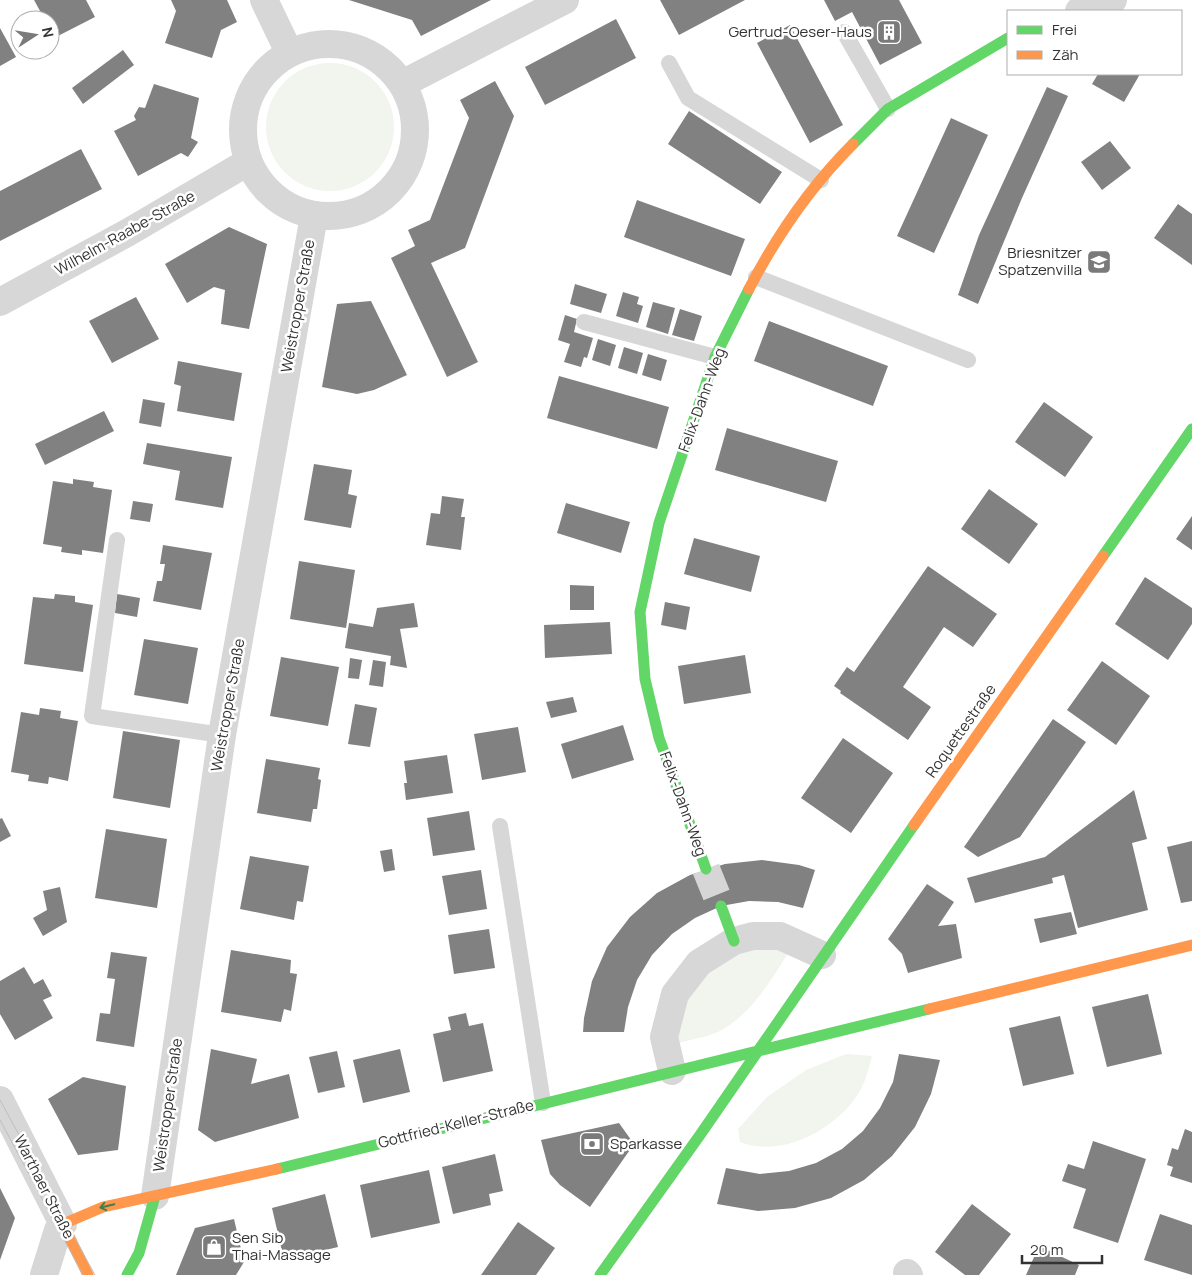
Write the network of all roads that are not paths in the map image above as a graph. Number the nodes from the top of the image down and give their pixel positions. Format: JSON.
{"nodes":[{"id":1,"x":264,"y":0,"type":"edge"},
{"id":2,"x":565,"y":0,"type":"edge"},
{"id":3,"x":1113,"y":0,"type":"edge"},
{"id":4,"x":1082,"y":10,"type":"edge"},
{"id":5,"x":844,"y":32,"type":"dead end"},
{"id":6,"x":1007,"y":38,"type":"edge"},
{"id":7,"x":289,"y":52,"type":"junction"},
{"id":8,"x":669,"y":63,"type":"dead end"},
{"id":9,"x":402,"y":84,"type":"junction"},
{"id":10,"x":888,"y":109,"type":"junction"},
{"id":11,"x":248,"y":162,"type":"junction"},
{"id":12,"x":822,"y":180,"type":"junction"},
{"id":13,"x":314,"y":216,"type":"junction"},
{"id":14,"x":756,"y":276,"type":"junction"},
{"id":15,"x":0,"y":302,"type":"edge"},
{"id":16,"x":584,"y":322,"type":"dead end"},
{"id":17,"x":715,"y":357,"type":"junction"},
{"id":18,"x":968,"y":360,"type":"dead end"},
{"id":19,"x":1191,"y":434,"type":"edge"},
{"id":20,"x":117,"y":540,"type":"dead end"},
{"id":21,"x":222,"y":735,"type":"junction"},
{"id":22,"x":500,"y":826,"type":"dead end"},
{"id":23,"x":706,"y":869,"type":"tunnel mouth"},
{"id":24,"x":721,"y":906,"type":"tunnel mouth"},
{"id":25,"x":734,"y":941,"type":"junction"},
{"id":26,"x":1192,"y":945,"type":"edge"},
{"id":27,"x":822,"y":955,"type":"junction"},
{"id":28,"x":758,"y":1051,"type":"junction"},
{"id":29,"x":672,"y":1070,"type":"junction"},
{"id":30,"x":0,"y":1100,"type":"edge"},
{"id":31,"x":543,"y":1103,"type":"junction"},
{"id":32,"x":155,"y":1196,"type":"junction"},
{"id":33,"x":63,"y":1224,"type":"junction"},
{"id":34,"x":44,"y":1275,"type":"edge"},
{"id":35,"x":88,"y":1275,"type":"edge"},
{"id":36,"x":127,"y":1275,"type":"edge"},
{"id":37,"x":600,"y":1275,"type":"edge"}],
"edges":[{"from":1,"to":7,"type":"street"},
{"from":2,"to":9,"type":"street"},
{"from":3,"to":4,"type":"street"},
{"from":5,"to":10,"type":"lane"},
{"from":6,"to":10,"type":"street","name":"Felix-Dahn-Weg"},
{"from":7,"to":9,"type":"street"},
{"from":7,"to":11,"type":"street"},
{"from":8,"to":12,"type":"lane"},
{"from":9,"to":13,"type":"street"},
{"from":10,"to":12,"type":"street","name":"Felix-Dahn-Weg"},
{"from":11,"to":13,"type":"street"},
{"from":11,"to":15,"type":"street","name":"Wilhelm-Raabe-Straße"},
{"from":12,"to":14,"type":"street","name":"Felix-Dahn-Weg"},
{"from":13,"to":21,"type":"street","name":"Weistropper Straße"},
{"from":14,"to":17,"type":"street","name":"Felix-Dahn-Weg"},
{"from":14,"to":18,"type":"lane"},
{"from":16,"to":17,"type":"lane"},
{"from":17,"to":23,"type":"street","name":"Felix-Dahn-Weg"},
{"from":19,"to":27,"type":"street","name":"Roquettestraße"},
{"from":20,"to":21,"type":"lane"},
{"from":21,"to":32,"type":"street","name":"Weistropper Straße"},
{"from":22,"to":31,"type":"lane"},
{"from":24,"to":25,"type":"street"},
{"from":25,"to":27,"type":"street"},
{"from":25,"to":29,"type":"street"},
{"from":26,"to":28,"type":"street","name":"Gottfried-Keller-Straße"},
{"from":27,"to":28,"type":"street","name":"Roquettestraße"},
{"from":28,"to":29,"type":"street","name":"Gottfried-Keller-Straße"},
{"from":28,"to":37,"type":"street","name":"Roquettestraße"},
{"from":29,"to":31,"type":"street","name":"Gottfried-Keller-Straße"},
{"from":30,"to":33,"type":"street","name":"Warthaer Straße"},
{"from":31,"to":32,"type":"street","name":"Gottfried-Keller-Straße"},
{"from":32,"to":33,"type":"street","name":"Gottfried-Keller-Straße","one_way":true},
{"from":32,"to":36,"type":"street"},
{"from":33,"to":34,"type":"street"},
{"from":33,"to":35,"type":"street","name":"Warthaer Straße"}]}
